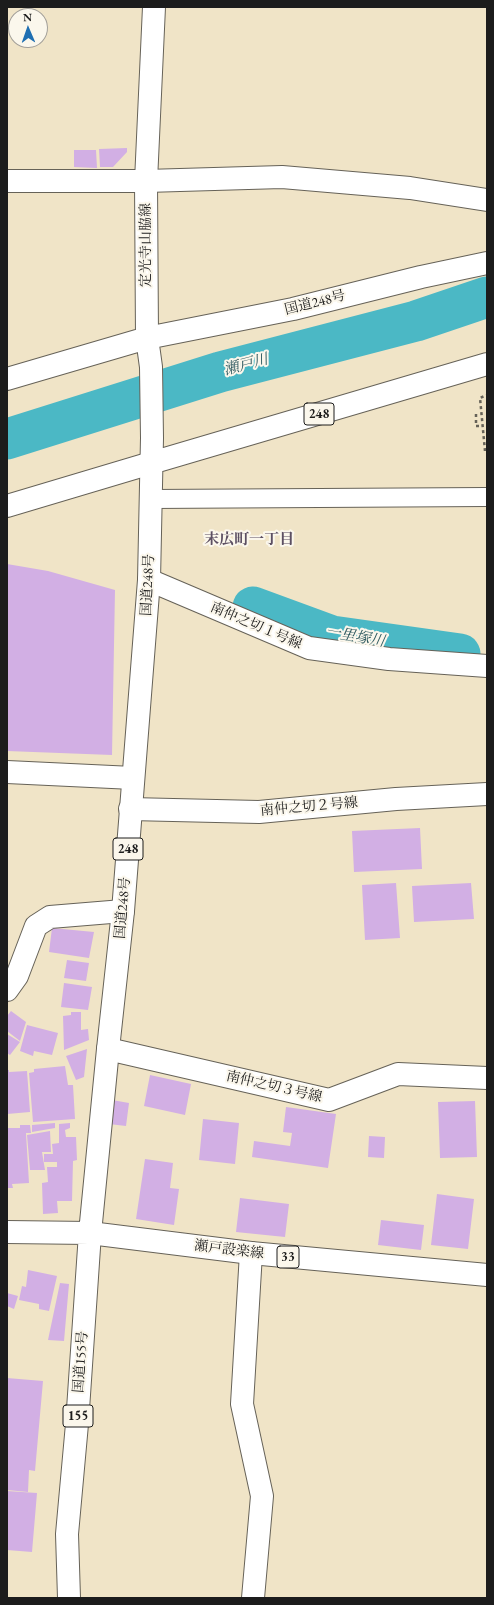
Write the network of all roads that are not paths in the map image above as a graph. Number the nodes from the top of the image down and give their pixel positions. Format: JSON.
{"nodes":[{"id":1,"x":154,"y":7,"type":"edge"},
{"id":2,"x":7,"y":181,"type":"edge"},
{"id":3,"x":146,"y":181,"type":"junction"},
{"id":4,"x":487,"y":200,"type":"edge"},
{"id":5,"x":487,"y":264,"type":"edge"},
{"id":6,"x":147,"y":338,"type":"junction"},
{"id":7,"x":487,"y":364,"type":"edge"},
{"id":8,"x":7,"y":379,"type":"edge"},
{"id":9,"x":151,"y":463,"type":"junction"},
{"id":10,"x":487,"y":497,"type":"edge"},
{"id":11,"x":151,"y":499,"type":"junction"},
{"id":12,"x":7,"y":506,"type":"edge"},
{"id":13,"x":149,"y":580,"type":"junction"},
{"id":14,"x":487,"y":666,"type":"edge"},
{"id":15,"x":7,"y":772,"type":"edge"},
{"id":16,"x":133,"y":778,"type":"junction"},
{"id":17,"x":487,"y":794,"type":"edge"},
{"id":18,"x":130,"y":809,"type":"junction"},
{"id":19,"x":123,"y":911,"type":"junction"},
{"id":20,"x":7,"y":990,"type":"edge"},
{"id":21,"x":108,"y":1049,"type":"junction"},
{"id":22,"x":487,"y":1078,"type":"edge"},
{"id":23,"x":7,"y":1232,"type":"edge"},
{"id":24,"x":90,"y":1233,"type":"junction"},
{"id":25,"x":251,"y":1253,"type":"junction"},
{"id":26,"x":487,"y":1274,"type":"edge"},
{"id":27,"x":69,"y":1598,"type":"edge"},
{"id":28,"x":253,"y":1598,"type":"edge"}],
"edges":[{"from":1,"to":3,"type":"main road","name":"定光寺山脇線"},
{"from":2,"to":3,"type":"main road"},
{"from":3,"to":4,"type":"main road"},
{"from":3,"to":6,"type":"main road","name":"定光寺山脇線"},
{"from":5,"to":6,"type":"main road","name":"国道248号"},
{"from":6,"to":8,"type":"main road"},
{"from":6,"to":9,"type":"main road","name":"国道248号","number":"248"},
{"from":7,"to":9,"type":"main road","number":"248"},
{"from":9,"to":11,"type":"main road","name":"国道248号","number":"248"},
{"from":9,"to":12,"type":"main road"},
{"from":10,"to":11,"type":"street"},
{"from":11,"to":13,"type":"main road","name":"国道248号","number":"248"},
{"from":13,"to":14,"type":"main road","name":"南仲之切１号線"},
{"from":13,"to":16,"type":"main road","name":"国道248号","number":"248"},
{"from":15,"to":16,"type":"main road"},
{"from":16,"to":18,"type":"main road","name":"国道248号","number":"248"},
{"from":17,"to":18,"type":"main road","name":"南仲之切２号線"},
{"from":18,"to":19,"type":"main road","name":"国道248号","number":"248"},
{"from":19,"to":20,"type":"main road"},
{"from":19,"to":21,"type":"main road","name":"国道248号","number":"248"},
{"from":21,"to":22,"type":"main road","name":"南仲之切３号線"},
{"from":21,"to":24,"type":"main road","name":"国道248号","number":"248"},
{"from":23,"to":24,"type":"main road"},
{"from":24,"to":25,"type":"main road","name":"瀬戸設楽線","number":"33"},
{"from":24,"to":27,"type":"main road","name":"国道155号","number":"155"},
{"from":25,"to":26,"type":"main road","name":"瀬戸設楽線","number":"33"},
{"from":25,"to":28,"type":"main road"}]}
